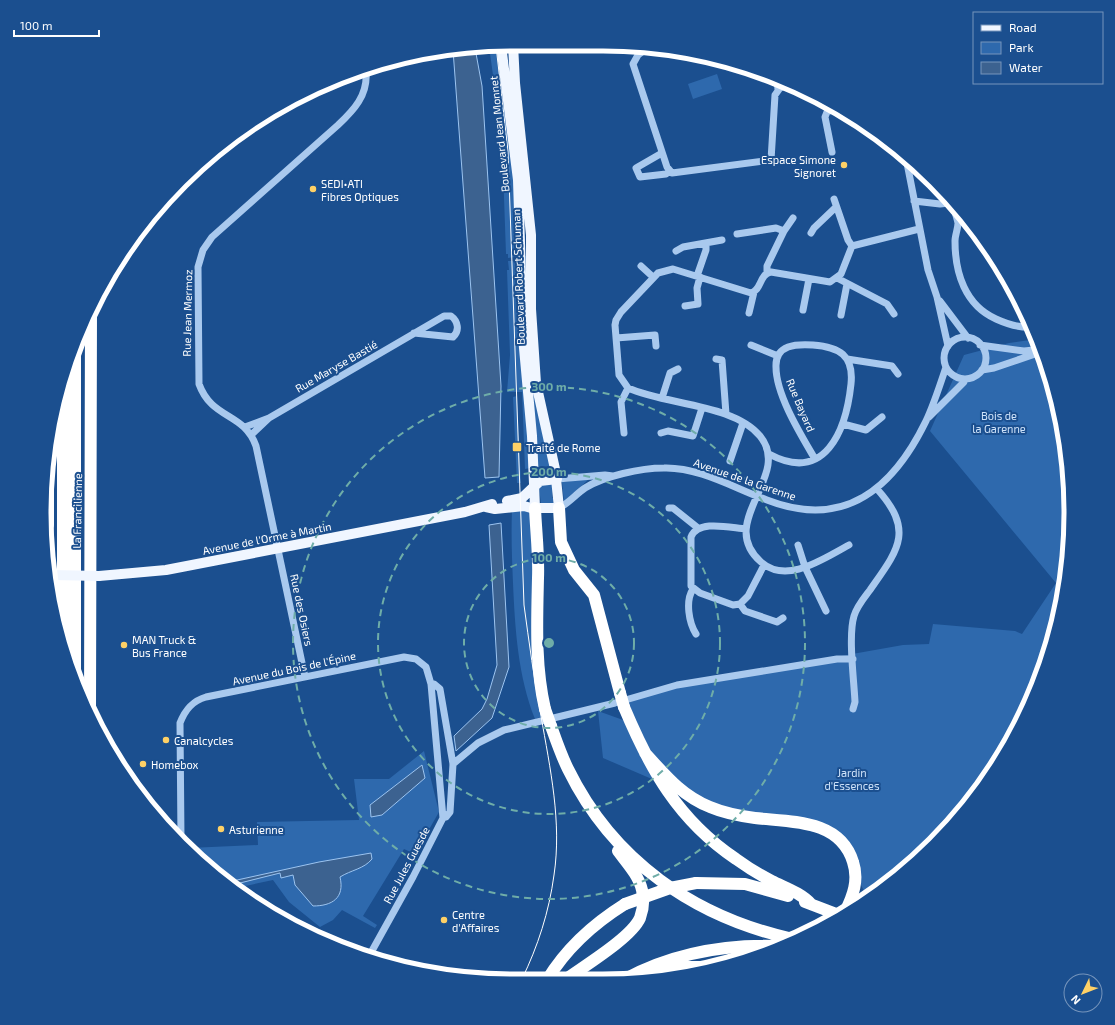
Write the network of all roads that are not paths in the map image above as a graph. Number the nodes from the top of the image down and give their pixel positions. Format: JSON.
{"nodes":[{"id":1,"x":502,"y":51,"type":"edge"},
{"id":2,"x":513,"y":51,"type":"edge"},
{"id":3,"x":641,"y":53,"type":"edge"},
{"id":4,"x":366,"y":74,"type":"edge"},
{"id":5,"x":778,"y":85,"type":"edge"},
{"id":6,"x":783,"y":88,"type":"edge"},
{"id":7,"x":778,"y":90,"type":"junction"},
{"id":8,"x":830,"y":111,"type":"edge"},
{"id":9,"x":832,"y":152,"type":"dead end"},
{"id":10,"x":662,"y":153,"type":"junction"},
{"id":11,"x":908,"y":167,"type":"edge"},
{"id":12,"x":670,"y":171,"type":"junction"},
{"id":13,"x":834,"y":199,"type":"dead end"},
{"id":14,"x":914,"y":201,"type":"junction"},
{"id":15,"x":946,"y":204,"type":"edge"},
{"id":16,"x":836,"y":207,"type":"junction"},
{"id":17,"x":955,"y":216,"type":"edge"},
{"id":18,"x":793,"y":218,"type":"dead end"},
{"id":19,"x":919,"y":229,"type":"junction"},
{"id":20,"x":784,"y":232,"type":"junction"},
{"id":21,"x":811,"y":233,"type":"dead end"},
{"id":22,"x":737,"y":234,"type":"dead end"},
{"id":23,"x":722,"y":240,"type":"dead end"},
{"id":24,"x":706,"y":242,"type":"junction"},
{"id":25,"x":852,"y":246,"type":"junction"},
{"id":26,"x":676,"y":251,"type":"dead end"},
{"id":27,"x":641,"y":266,"type":"dead end"},
{"id":28,"x":767,"y":273,"type":"junction"},
{"id":29,"x":653,"y":277,"type":"junction"},
{"id":30,"x":698,"y":277,"type":"junction"},
{"id":31,"x":838,"y":278,"type":"junction"},
{"id":32,"x":809,"y":279,"type":"junction"},
{"id":33,"x":847,"y":284,"type":"junction"},
{"id":34,"x":754,"y":292,"type":"junction"},
{"id":35,"x":937,"y":297,"type":"junction"},
{"id":36,"x":685,"y":306,"type":"dead end"},
{"id":37,"x":803,"y":310,"type":"dead end"},
{"id":38,"x":749,"y":313,"type":"dead end"},
{"id":39,"x":894,"y":314,"type":"dead end"},
{"id":40,"x":842,"y":315,"type":"dead end"},
{"id":41,"x":91,"y":325,"type":"edge"},
{"id":42,"x":1025,"y":327,"type":"edge"},
{"id":43,"x":414,"y":333,"type":"junction"},
{"id":44,"x":616,"y":338,"type":"junction"},
{"id":45,"x":968,"y":338,"type":"junction"},
{"id":46,"x":751,"y":345,"type":"dead end"},
{"id":47,"x":980,"y":345,"type":"junction"},
{"id":48,"x":656,"y":346,"type":"dead end"},
{"id":49,"x":948,"y":346,"type":"junction"},
{"id":50,"x":1035,"y":350,"type":"edge"},
{"id":51,"x":1035,"y":352,"type":"edge"},
{"id":52,"x":778,"y":356,"type":"junction"},
{"id":53,"x":716,"y":358,"type":"dead end"},
{"id":54,"x":847,"y":359,"type":"junction"},
{"id":55,"x":864,"y":362,"type":"junction"},
{"id":56,"x":75,"y":364,"type":"edge"},
{"id":57,"x":946,"y":367,"type":"junction"},
{"id":58,"x":678,"y":369,"type":"dead end"},
{"id":59,"x":982,"y":370,"type":"junction"},
{"id":60,"x":852,"y":372,"type":"junction"},
{"id":61,"x":898,"y":374,"type":"dead end"},
{"id":62,"x":964,"y":379,"type":"junction"},
{"id":63,"x":628,"y":388,"type":"junction"},
{"id":64,"x":662,"y":398,"type":"junction"},
{"id":65,"x":702,"y":408,"type":"junction"},
{"id":66,"x":63,"y":410,"type":"edge"},
{"id":67,"x":726,"y":414,"type":"junction"},
{"id":68,"x":882,"y":417,"type":"dead end"},
{"id":69,"x":269,"y":418,"type":"junction"},
{"id":70,"x":926,"y":420,"type":"junction"},
{"id":71,"x":744,"y":424,"type":"junction"},
{"id":72,"x":843,"y":424,"type":"junction"},
{"id":73,"x":245,"y":427,"type":"junction"},
{"id":74,"x":661,"y":432,"type":"dead end"},
{"id":75,"x":624,"y":434,"type":"dead end"},
{"id":76,"x":251,"y":435,"type":"junction"},
{"id":77,"x":769,"y":454,"type":"junction"},
{"id":78,"x":815,"y":459,"type":"junction"},
{"id":79,"x":730,"y":461,"type":"dead end"},
{"id":80,"x":782,"y":461,"type":"junction"},
{"id":81,"x":769,"y":466,"type":"junction"},
{"id":82,"x":613,"y":476,"type":"junction"},
{"id":83,"x":557,"y":480,"type":"junction"},
{"id":84,"x":535,"y":485,"type":"junction"},
{"id":85,"x":877,"y":489,"type":"junction"},
{"id":86,"x":757,"y":496,"type":"junction"},
{"id":87,"x":486,"y":508,"type":"junction"},
{"id":88,"x":536,"y":508,"type":"junction"},
{"id":89,"x":558,"y":508,"type":"junction"},
{"id":90,"x":669,"y":508,"type":"dead end"},
{"id":91,"x":698,"y":528,"type":"junction"},
{"id":92,"x":746,"y":529,"type":"junction"},
{"id":93,"x":798,"y":545,"type":"dead end"},
{"id":94,"x":849,"y":545,"type":"dead end"},
{"id":95,"x":278,"y":548,"type":"junction"},
{"id":96,"x":764,"y":565,"type":"junction"},
{"id":97,"x":805,"y":567,"type":"junction"},
{"id":98,"x":55,"y":575,"type":"edge"},
{"id":99,"x":693,"y":589,"type":"junction"},
{"id":100,"x":740,"y":604,"type":"junction"},
{"id":101,"x":826,"y":611,"type":"dead end"},
{"id":102,"x":63,"y":615,"type":"edge"},
{"id":103,"x":783,"y":618,"type":"dead end"},
{"id":104,"x":696,"y":634,"type":"dead end"},
{"id":105,"x":853,"y":656,"type":"junction"},
{"id":106,"x":75,"y":661,"type":"edge"},
{"id":107,"x":305,"y":677,"type":"junction"},
{"id":108,"x":431,"y":684,"type":"junction"},
{"id":109,"x":90,"y":698,"type":"edge"},
{"id":110,"x":853,"y":709,"type":"dead end"},
{"id":111,"x":645,"y":753,"type":"junction"},
{"id":112,"x":453,"y":764,"type":"junction"},
{"id":113,"x":443,"y":818,"type":"junction"},
{"id":114,"x":606,"y":828,"type":"junction"},
{"id":115,"x":181,"y":833,"type":"edge"},
{"id":116,"x":847,"y":903,"type":"edge"},
{"id":117,"x":811,"y":904,"type":"junction"},
{"id":118,"x":833,"y":912,"type":"edge"},
{"id":119,"x":784,"y":937,"type":"edge"},
{"id":120,"x":760,"y":946,"type":"edge"},
{"id":121,"x":371,"y":952,"type":"edge"},
{"id":122,"x":636,"y":973,"type":"edge"},
{"id":123,"x":551,"y":974,"type":"edge"},
{"id":124,"x":573,"y":974,"type":"edge"}],
"edges":[{"from":1,"to":84,"type":"main road","name":"Boulevard Jean Monnet"},
{"from":2,"to":83,"type":"main road","name":"Boulevard Robert Schuman"},
{"from":3,"to":10,"type":"street"},
{"from":4,"to":73,"type":"street","name":"Rue Jean Mermoz"},
{"from":5,"to":7,"type":"street"},
{"from":6,"to":7,"type":"street"},
{"from":7,"to":12,"type":"street"},
{"from":8,"to":9,"type":"street"},
{"from":10,"to":12,"type":"street"},
{"from":10,"to":12,"type":"street"},
{"from":11,"to":14,"type":"street"},
{"from":13,"to":16,"type":"street"},
{"from":14,"to":15,"type":"street"},
{"from":14,"to":19,"type":"street"},
{"from":16,"to":21,"type":"street"},
{"from":16,"to":25,"type":"street"},
{"from":17,"to":42,"type":"street"},
{"from":18,"to":20,"type":"street"},
{"from":19,"to":25,"type":"street"},
{"from":19,"to":35,"type":"street"},
{"from":20,"to":22,"type":"street"},
{"from":20,"to":28,"type":"street"},
{"from":23,"to":24,"type":"street"},
{"from":24,"to":26,"type":"street"},
{"from":24,"to":30,"type":"street"},
{"from":25,"to":31,"type":"street"},
{"from":27,"to":29,"type":"street"},
{"from":28,"to":32,"type":"street"},
{"from":28,"to":34,"type":"street"},
{"from":29,"to":30,"type":"street"},
{"from":29,"to":44,"type":"street"},
{"from":30,"to":34,"type":"street"},
{"from":30,"to":36,"type":"street"},
{"from":31,"to":32,"type":"street"},
{"from":31,"to":33,"type":"street"},
{"from":32,"to":37,"type":"street"},
{"from":33,"to":39,"type":"street"},
{"from":33,"to":40,"type":"street"},
{"from":34,"to":38,"type":"street"},
{"from":35,"to":45,"type":"street"},
{"from":35,"to":49,"type":"street"},
{"from":41,"to":109,"type":"highway","name":"La Francilienne"},
{"from":43,"to":43,"type":"street","name":"Rue Maryse Bastié"},
{"from":43,"to":69,"type":"street","name":"Rue Maryse Bastié"},
{"from":44,"to":48,"type":"street"},
{"from":44,"to":63,"type":"street"},
{"from":45,"to":47,"type":"street"},
{"from":45,"to":49,"type":"street"},
{"from":46,"to":52,"type":"street"},
{"from":47,"to":50,"type":"street"},
{"from":47,"to":59,"type":"street"},
{"from":49,"to":57,"type":"street"},
{"from":51,"to":59,"type":"street"},
{"from":52,"to":54,"type":"street"},
{"from":52,"to":78,"type":"street","name":"Rue Bayard"},
{"from":53,"to":67,"type":"street"},
{"from":54,"to":55,"type":"street"},
{"from":54,"to":60,"type":"street"},
{"from":55,"to":60,"type":"street"},
{"from":55,"to":61,"type":"street"},
{"from":56,"to":106,"type":"highway"},
{"from":57,"to":62,"type":"street"},
{"from":57,"to":70,"type":"street"},
{"from":58,"to":64,"type":"street"},
{"from":59,"to":62,"type":"street"},
{"from":60,"to":72,"type":"street"},
{"from":62,"to":70,"type":"street"},
{"from":63,"to":64,"type":"street"},
{"from":63,"to":75,"type":"street"},
{"from":64,"to":65,"type":"street"},
{"from":65,"to":67,"type":"street"},
{"from":65,"to":74,"type":"street"},
{"from":66,"to":102,"type":"highway"},
{"from":67,"to":71,"type":"street"},
{"from":68,"to":72,"type":"street"},
{"from":69,"to":73,"type":"street","name":"Rue Maryse Bastié"},
{"from":69,"to":76,"type":"street","name":"Rue Maryse Bastié"},
{"from":70,"to":85,"type":"street","name":"Avenue de la Garenne"},
{"from":71,"to":77,"type":"street"},
{"from":71,"to":79,"type":"street"},
{"from":72,"to":78,"type":"street"},
{"from":73,"to":76,"type":"street","name":"Rue Jean Mermoz"},
{"from":76,"to":95,"type":"street","name":"Rue Jean Mermoz"},
{"from":77,"to":80,"type":"street"},
{"from":77,"to":81,"type":"street"},
{"from":78,"to":80,"type":"street"},
{"from":80,"to":81,"type":"street"},
{"from":81,"to":86,"type":"street"},
{"from":82,"to":83,"type":"street"},
{"from":82,"to":86,"type":"street","name":"Avenue de la Garenne"},
{"from":82,"to":89,"type":"street"},
{"from":83,"to":84,"type":"main road"},
{"from":83,"to":89,"type":"main road","name":"Boulevard Robert Schuman"},
{"from":84,"to":87,"type":"main road","name":"Avenue de l'Orme à Martin"},
{"from":84,"to":88,"type":"main road","name":"Boulevard Jean Monnet"},
{"from":85,"to":86,"type":"street","name":"Avenue de la Garenne"},
{"from":85,"to":105,"type":"street"},
{"from":86,"to":92,"type":"street"},
{"from":87,"to":88,"type":"main road","name":"Avenue de l'Orme à Martin"},
{"from":87,"to":95,"type":"main road","name":"Avenue de l'Orme à Martin"},
{"from":88,"to":89,"type":"main road","name":"Avenue de l'Orme à Martin"},
{"from":88,"to":114,"type":"highway","bridge":true},
{"from":89,"to":111,"type":"highway","bridge":true},
{"from":90,"to":91,"type":"street"},
{"from":91,"to":92,"type":"street"},
{"from":91,"to":99,"type":"street"},
{"from":92,"to":96,"type":"street"},
{"from":93,"to":97,"type":"street"},
{"from":94,"to":97,"type":"street"},
{"from":95,"to":98,"type":"main road","name":"Avenue de l'Orme à Martin","bridge":true},
{"from":95,"to":107,"type":"street","name":"Rue des Osiers"},
{"from":96,"to":97,"type":"street"},
{"from":96,"to":100,"type":"street"},
{"from":97,"to":101,"type":"street"},
{"from":99,"to":100,"type":"street"},
{"from":99,"to":104,"type":"street"},
{"from":100,"to":103,"type":"street"},
{"from":105,"to":110,"type":"street"},
{"from":105,"to":112,"type":"street"},
{"from":107,"to":108,"type":"street","name":"Avenue du Bois de l'Épine"},
{"from":107,"to":115,"type":"street","name":"Avenue du Bois de l'Épine"},
{"from":108,"to":112,"type":"street","name":"Rue Jules Guesde"},
{"from":108,"to":113,"type":"street","name":"Avenue du Bois de l'Épine"},
{"from":111,"to":116,"type":"highway"},
{"from":111,"to":117,"type":"highway"},
{"from":112,"to":113,"type":"street","name":"Rue Jules Guesde"},
{"from":113,"to":121,"type":"street","name":"Rue Jules Guesde"},
{"from":114,"to":119,"type":"highway"},
{"from":114,"to":124,"type":"highway"},
{"from":117,"to":118,"type":"highway"},
{"from":117,"to":123,"type":"highway","bridge":true},
{"from":120,"to":122,"type":"highway"}]}
